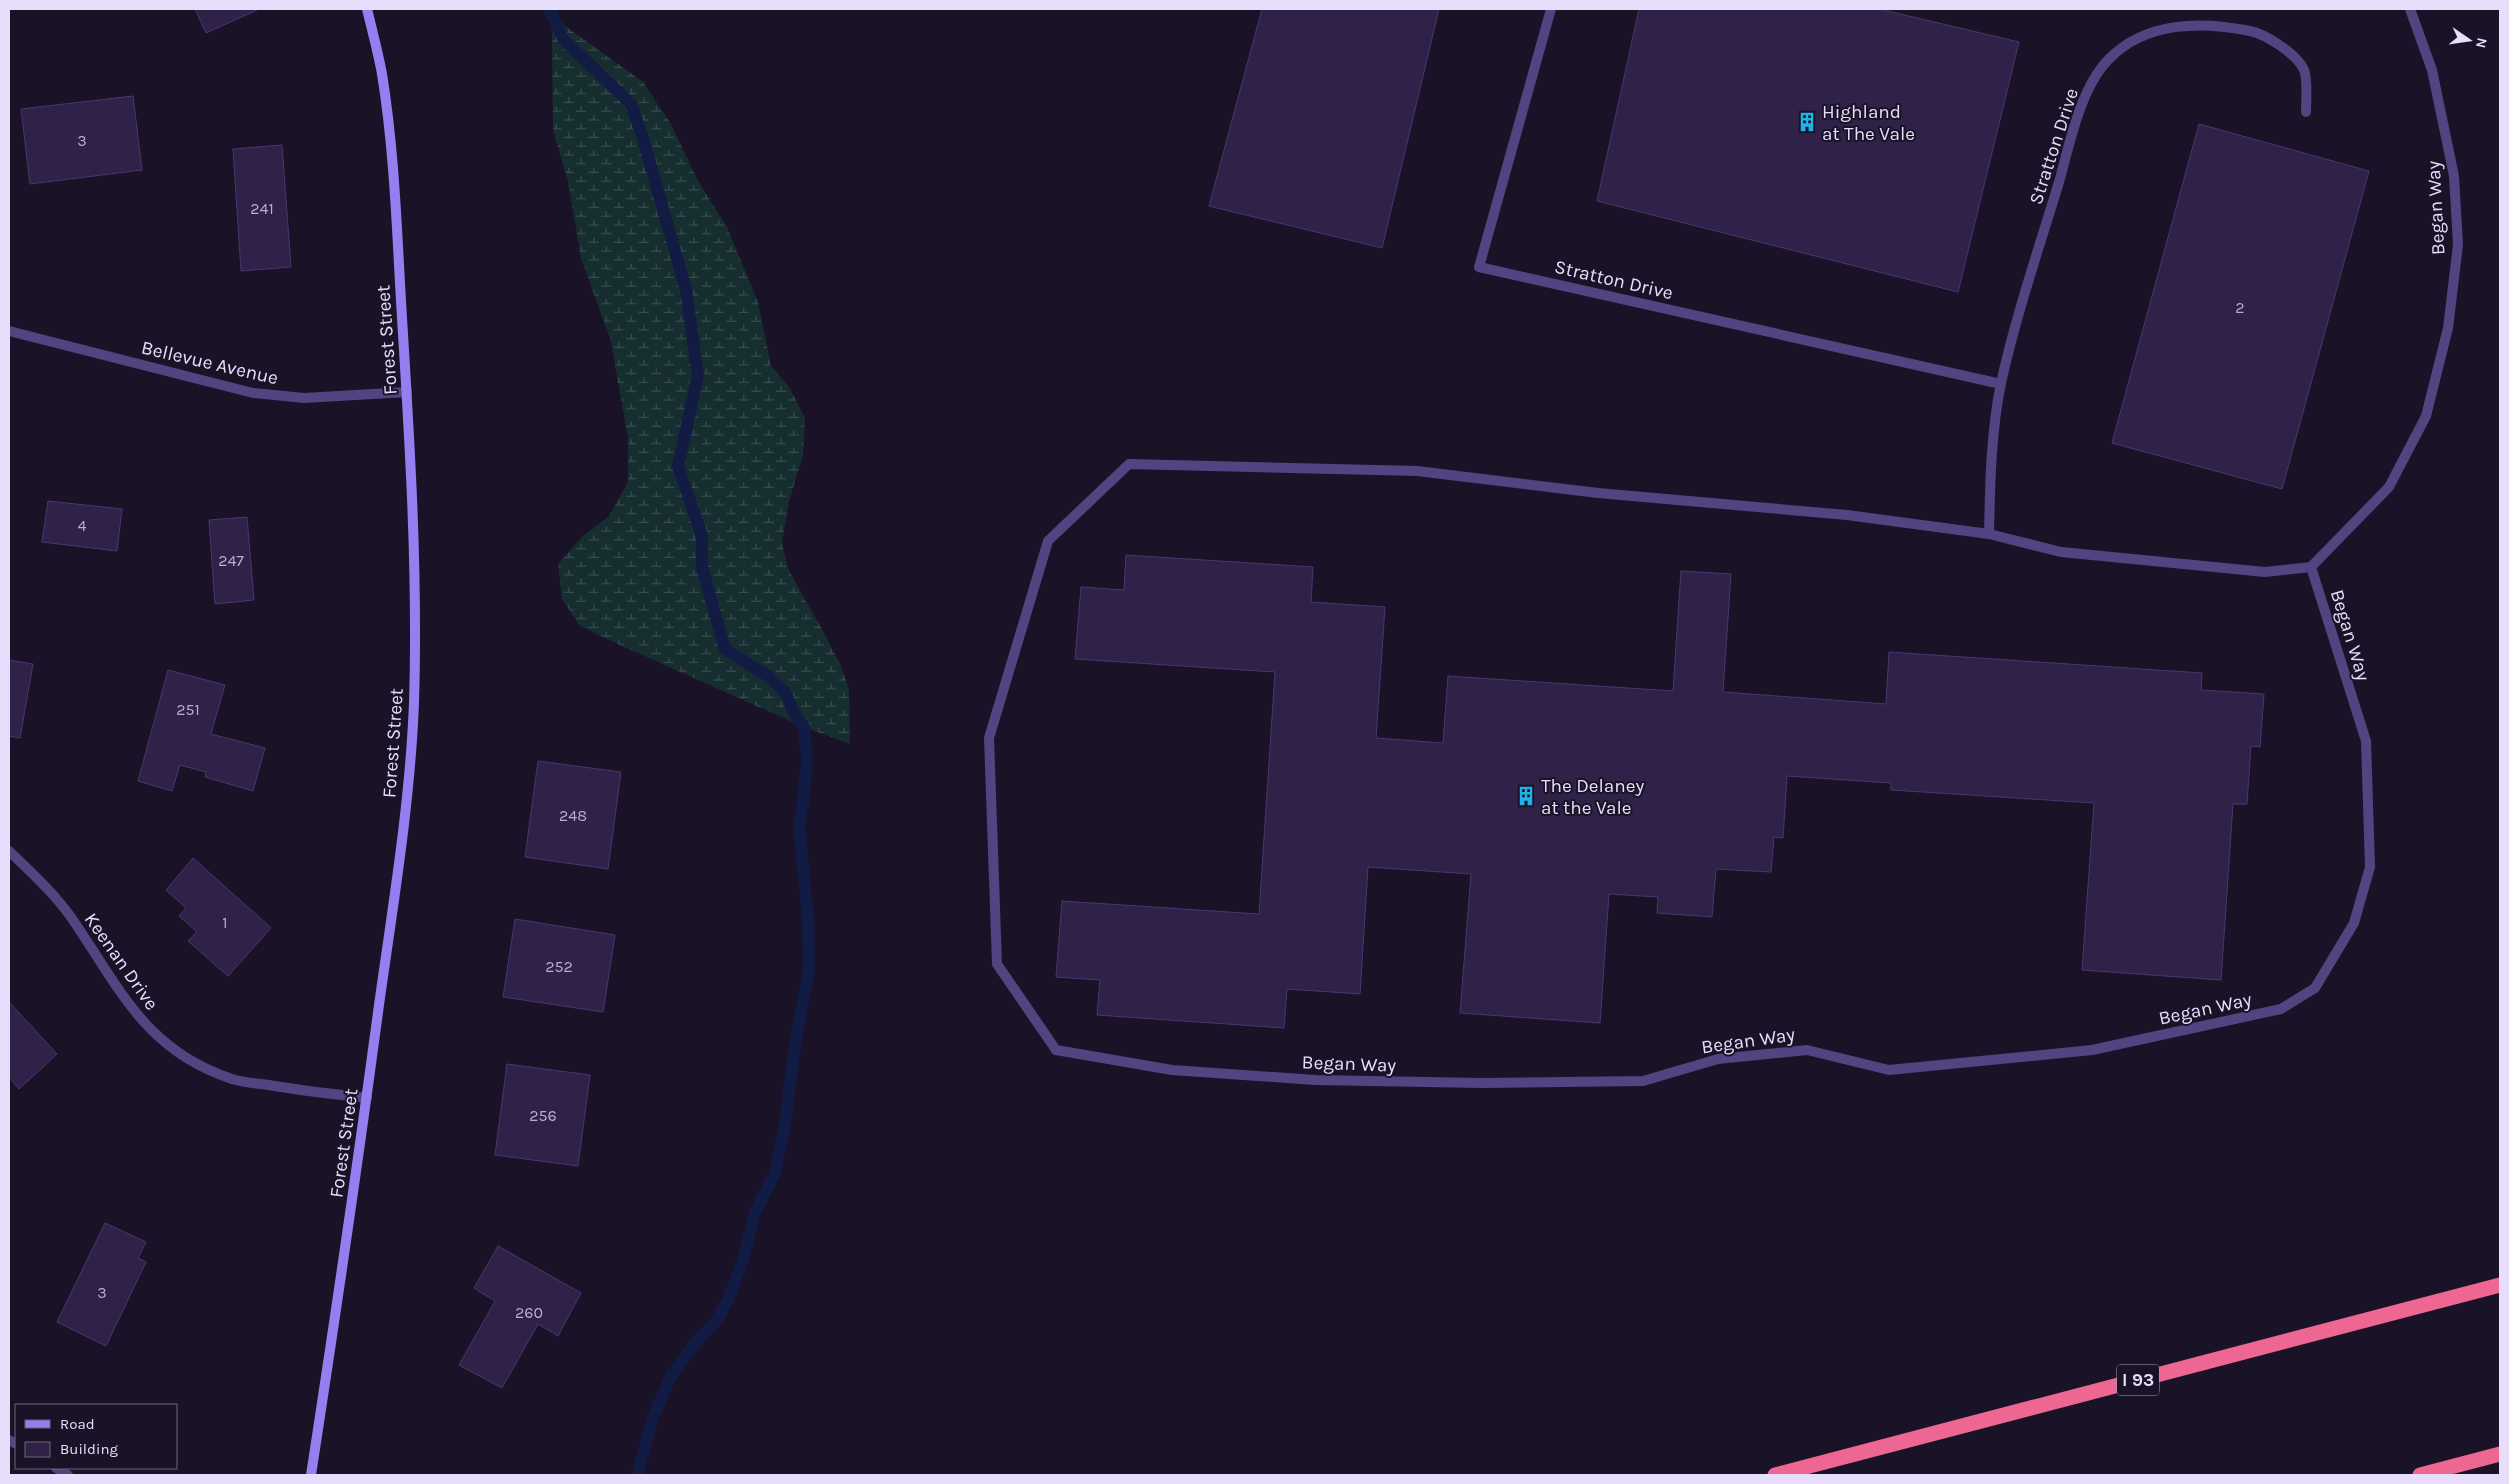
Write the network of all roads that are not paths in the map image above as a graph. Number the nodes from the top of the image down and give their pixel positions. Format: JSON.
{"nodes":[{"id":1,"x":366,"y":9,"type":"edge"},
{"id":2,"x":1551,"y":9,"type":"edge"},
{"id":3,"x":2410,"y":9,"type":"edge"},
{"id":4,"x":2306,"y":112,"type":"dead end"},
{"id":5,"x":9,"y":330,"type":"edge"},
{"id":6,"x":2001,"y":384,"type":"junction"},
{"id":7,"x":407,"y":392,"type":"junction"},
{"id":8,"x":1989,"y":534,"type":"junction"},
{"id":9,"x":2311,"y":567,"type":"junction"},
{"id":10,"x":9,"y":851,"type":"edge"},
{"id":11,"x":367,"y":1098,"type":"junction"},
{"id":12,"x":2500,"y":1285,"type":"edge"},
{"id":13,"x":2500,"y":1454,"type":"edge"},
{"id":14,"x":311,"y":1475,"type":"edge"},
{"id":15,"x":1775,"y":1475,"type":"edge"},
{"id":16,"x":2420,"y":1475,"type":"edge"}],
"edges":[{"from":1,"to":7,"type":"main road","name":"Forest Street"},
{"from":2,"to":6,"type":"street","name":"Stratton Drive"},
{"from":3,"to":9,"type":"street","name":"Began Way"},
{"from":4,"to":6,"type":"street","name":"Stratton Drive"},
{"from":5,"to":7,"type":"street","name":"Bellevue Avenue"},
{"from":6,"to":8,"type":"street","name":"Stratton Drive"},
{"from":7,"to":11,"type":"main road","name":"Forest Street"},
{"from":8,"to":9,"type":"street"},
{"from":8,"to":9,"type":"street","name":"Began Way"},
{"from":10,"to":11,"type":"street","name":"Keenan Drive"},
{"from":11,"to":14,"type":"main road","name":"Forest Street"},
{"from":12,"to":15,"type":"highway","number":"I 93"},
{"from":13,"to":16,"type":"highway"}]}
